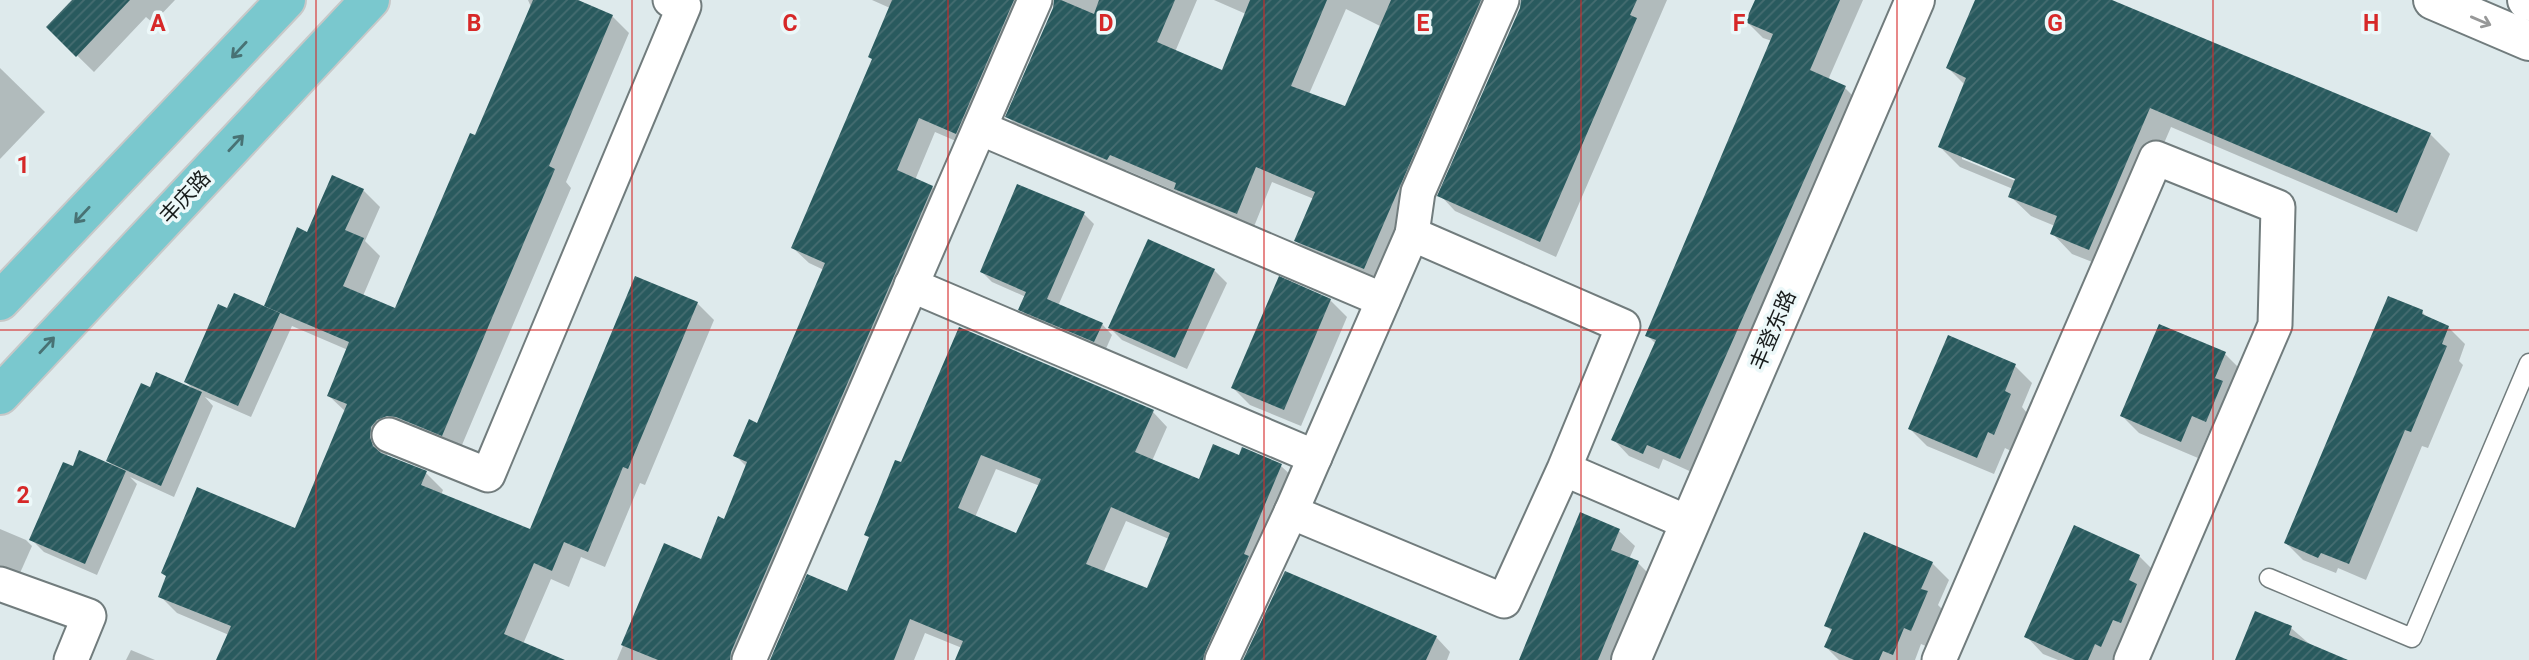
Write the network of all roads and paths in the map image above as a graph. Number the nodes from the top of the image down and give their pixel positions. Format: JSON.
{"nodes":[{"id":1,"x":286,"y":0,"type":"edge"},
{"id":2,"x":370,"y":0,"type":"edge"},
{"id":3,"x":1035,"y":0,"type":"edge"},
{"id":4,"x":1502,"y":0,"type":"edge"},
{"id":5,"x":1915,"y":0,"type":"edge"},
{"id":6,"x":2433,"y":0,"type":"edge"},
{"id":7,"x":681,"y":2,"type":"edge"},
{"id":8,"x":2529,"y":41,"type":"edge"},
{"id":9,"x":979,"y":128,"type":"junction"},
{"id":10,"x":1412,"y":234,"type":"junction"},
{"id":11,"x":911,"y":285,"type":"junction"},
{"id":12,"x":1383,"y":300,"type":"junction"},
{"id":13,"x":0,"y":301,"type":"edge"},
{"id":14,"x":2529,"y":363,"type":"edge"},
{"id":15,"x":0,"y":395,"type":"edge"},
{"id":16,"x":388,"y":435,"type":"dead end"},
{"id":17,"x":1315,"y":457,"type":"junction"},
{"id":18,"x":1564,"y":469,"type":"junction"},
{"id":19,"x":1291,"y":512,"type":"junction"},
{"id":20,"x":1689,"y":523,"type":"junction"},
{"id":21,"x":2269,"y":578,"type":"dead end"},
{"id":22,"x":0,"y":584,"type":"edge"},
{"id":23,"x":71,"y":660,"type":"edge"},
{"id":24,"x":749,"y":660,"type":"edge"},
{"id":25,"x":1222,"y":660,"type":"edge"},
{"id":26,"x":1631,"y":660,"type":"edge"},
{"id":27,"x":1939,"y":660,"type":"edge"},
{"id":28,"x":2131,"y":660,"type":"edge"}],
"edges":[{"from":1,"to":13,"type":"main road","one_way":true},
{"from":15,"to":2,"type":"main road","name":"丰庆路","one_way":true},
{"from":3,"to":9,"type":"street"},
{"from":4,"to":10,"type":"street"},
{"from":5,"to":20,"type":"street","name":"丰登东路"},
{"from":6,"to":8,"type":"street","one_way":true},
{"from":7,"to":16,"type":"street"},
{"from":9,"to":11,"type":"street"},
{"from":9,"to":12,"type":"street"},
{"from":10,"to":12,"type":"street"},
{"from":10,"to":18,"type":"street"},
{"from":11,"to":17,"type":"street"},
{"from":11,"to":24,"type":"street"},
{"from":12,"to":17,"type":"street"},
{"from":14,"to":21,"type":"lane"},
{"from":17,"to":19,"type":"street"},
{"from":18,"to":19,"type":"street"},
{"from":18,"to":20,"type":"street"},
{"from":19,"to":25,"type":"street"},
{"from":20,"to":26,"type":"street","name":"丰登东路"},
{"from":22,"to":23,"type":"street"},
{"from":27,"to":28,"type":"street"}]}
